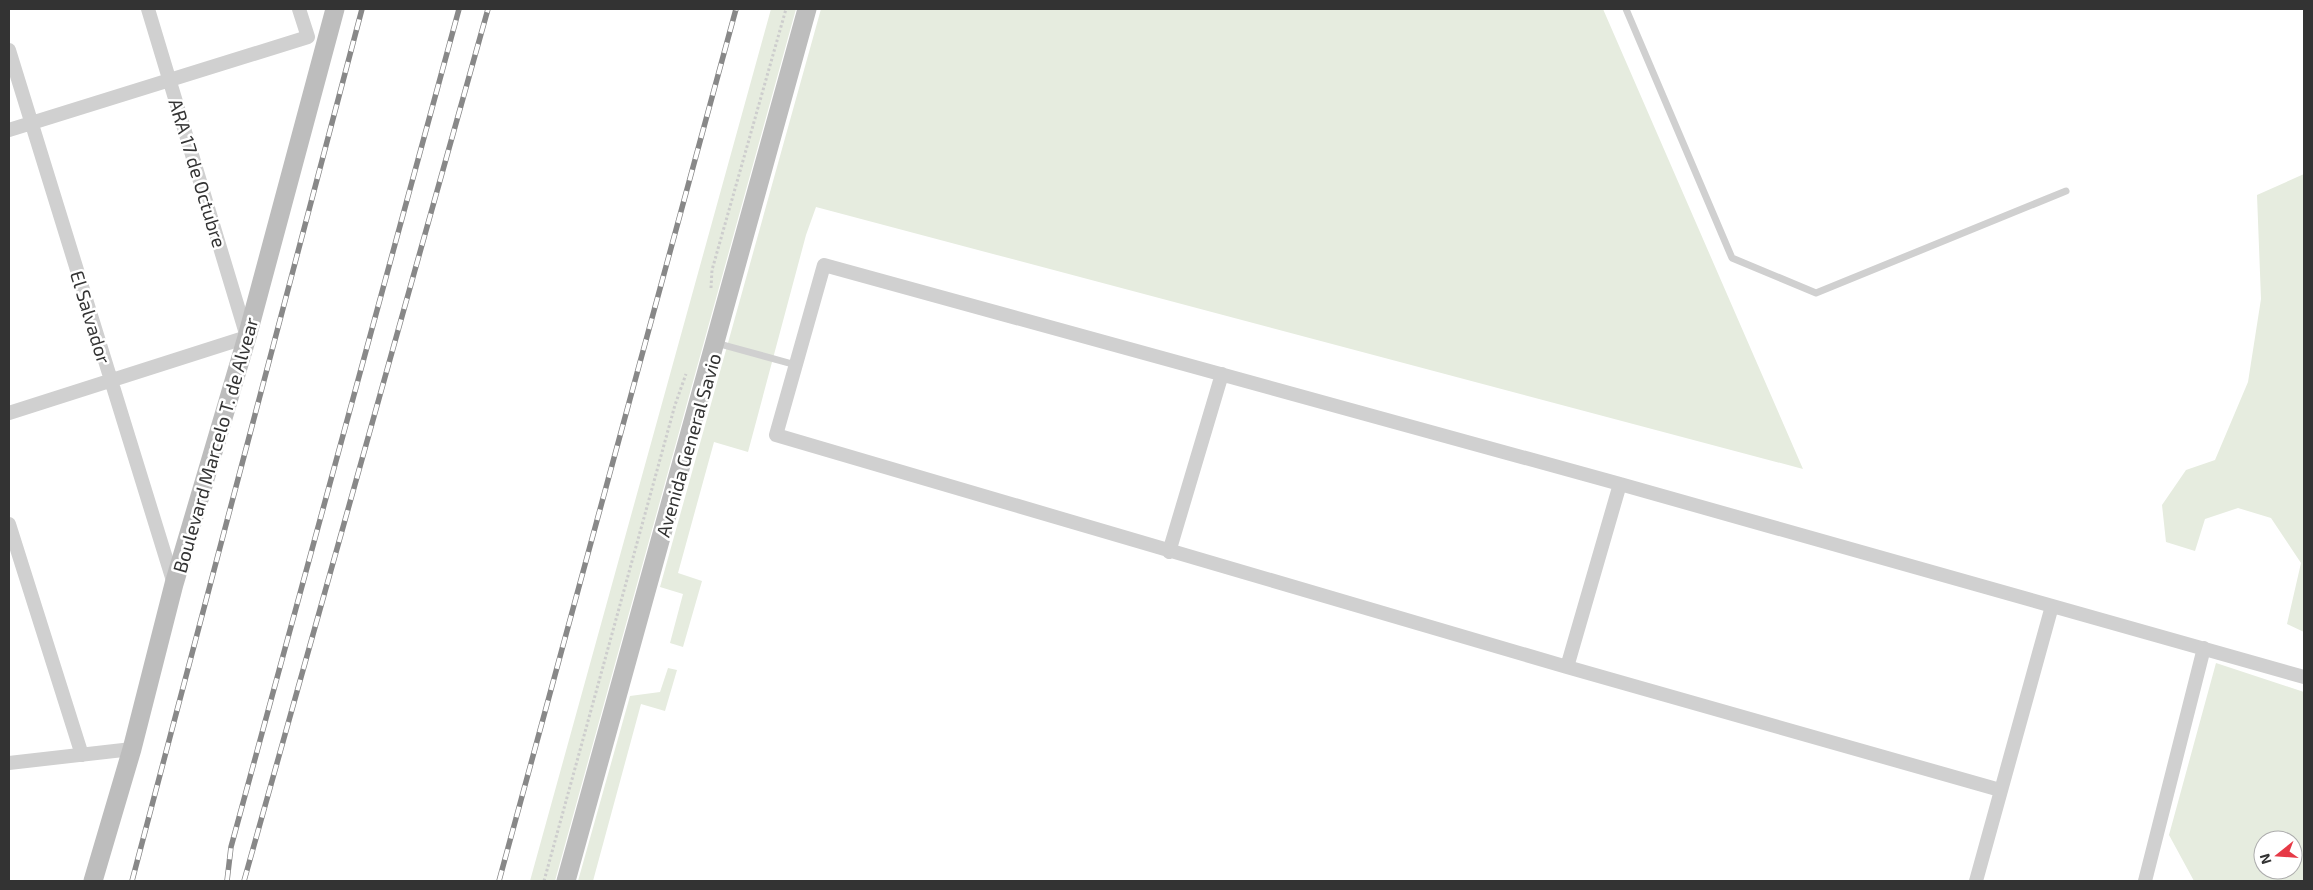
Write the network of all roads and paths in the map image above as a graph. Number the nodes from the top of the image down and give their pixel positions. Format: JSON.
{"nodes":[{"id":1,"x":148,"y":9,"type":"edge"},
{"id":2,"x":299,"y":9,"type":"edge"},
{"id":3,"x":335,"y":9,"type":"edge"},
{"id":4,"x":786,"y":9,"type":"edge"},
{"id":5,"x":808,"y":9,"type":"edge"},
{"id":6,"x":1626,"y":9,"type":"edge"},
{"id":7,"x":308,"y":37,"type":"junction"},
{"id":8,"x":326,"y":42,"type":"junction"},
{"id":9,"x":9,"y":50,"type":"edge"},
{"id":10,"x":170,"y":80,"type":"junction"},
{"id":11,"x":32,"y":123,"type":"junction"},
{"id":12,"x":9,"y":130,"type":"edge"},
{"id":13,"x":2066,"y":191,"type":"dead end"},
{"id":14,"x":711,"y":292,"type":"dead end"},
{"id":15,"x":247,"y":337,"type":"junction"},
{"id":16,"x":716,"y":343,"type":"junction"},
{"id":17,"x":796,"y":365,"type":"junction"},
{"id":18,"x":688,"y":372,"type":"dead end"},
{"id":19,"x":1222,"y":374,"type":"junction"},
{"id":20,"x":111,"y":380,"type":"junction"},
{"id":21,"x":9,"y":413,"type":"edge"},
{"id":22,"x":1620,"y":484,"type":"junction"},
{"id":23,"x":9,"y":524,"type":"edge"},
{"id":24,"x":1169,"y":552,"type":"junction"},
{"id":25,"x":174,"y":584,"type":"junction"},
{"id":26,"x":2052,"y":606,"type":"junction"},
{"id":27,"x":2204,"y":648,"type":"junction"},
{"id":28,"x":1567,"y":667,"type":"junction"},
{"id":29,"x":2304,"y":677,"type":"edge"},
{"id":30,"x":132,"y":749,"type":"junction"},
{"id":31,"x":82,"y":755,"type":"junction"},
{"id":32,"x":9,"y":763,"type":"edge"},
{"id":33,"x":2000,"y":790,"type":"junction"},
{"id":34,"x":93,"y":881,"type":"edge"},
{"id":35,"x":544,"y":881,"type":"edge"},
{"id":36,"x":566,"y":881,"type":"edge"},
{"id":37,"x":1976,"y":881,"type":"edge"},
{"id":38,"x":2145,"y":881,"type":"edge"}],
"edges":[{"from":1,"to":10,"type":"street","name":"ARA 17 de Octubre"},
{"from":2,"to":7,"type":"street"},
{"from":3,"to":8,"type":"main road","name":"Boulevard Marcelo T. de Alvear"},
{"from":4,"to":14,"type":"path"},
{"from":5,"to":16,"type":"main road","name":"Avenida General Savio"},
{"from":6,"to":13,"type":"lane"},
{"from":7,"to":8,"type":"street"},
{"from":7,"to":10,"type":"street"},
{"from":8,"to":15,"type":"main road","name":"Boulevard Marcelo T. de Alvear"},
{"from":9,"to":11,"type":"street","name":"El Salvador"},
{"from":10,"to":11,"type":"street"},
{"from":10,"to":15,"type":"street","name":"ARA 17 de Octubre"},
{"from":11,"to":12,"type":"street"},
{"from":11,"to":20,"type":"street","name":"El Salvador"},
{"from":15,"to":20,"type":"street"},
{"from":15,"to":25,"type":"main road","name":"Boulevard Marcelo T. de Alvear"},
{"from":16,"to":17,"type":"lane"},
{"from":16,"to":36,"type":"main road","name":"Avenida General Savio"},
{"from":17,"to":19,"type":"street"},
{"from":17,"to":24,"type":"street"},
{"from":18,"to":35,"type":"path"},
{"from":19,"to":22,"type":"street"},
{"from":19,"to":24,"type":"street"},
{"from":20,"to":21,"type":"street"},
{"from":20,"to":25,"type":"street","name":"El Salvador"},
{"from":22,"to":26,"type":"street"},
{"from":22,"to":28,"type":"street"},
{"from":23,"to":31,"type":"street"},
{"from":24,"to":28,"type":"street"},
{"from":25,"to":30,"type":"main road","name":"Boulevard Marcelo T. de Alvear"},
{"from":26,"to":27,"type":"street"},
{"from":26,"to":33,"type":"street"},
{"from":27,"to":29,"type":"street"},
{"from":27,"to":38,"type":"street"},
{"from":28,"to":33,"type":"street"},
{"from":30,"to":31,"type":"street"},
{"from":30,"to":34,"type":"main road","name":"Boulevard Marcelo T. de Alvear"},
{"from":31,"to":32,"type":"street"},
{"from":33,"to":37,"type":"street"}]}
